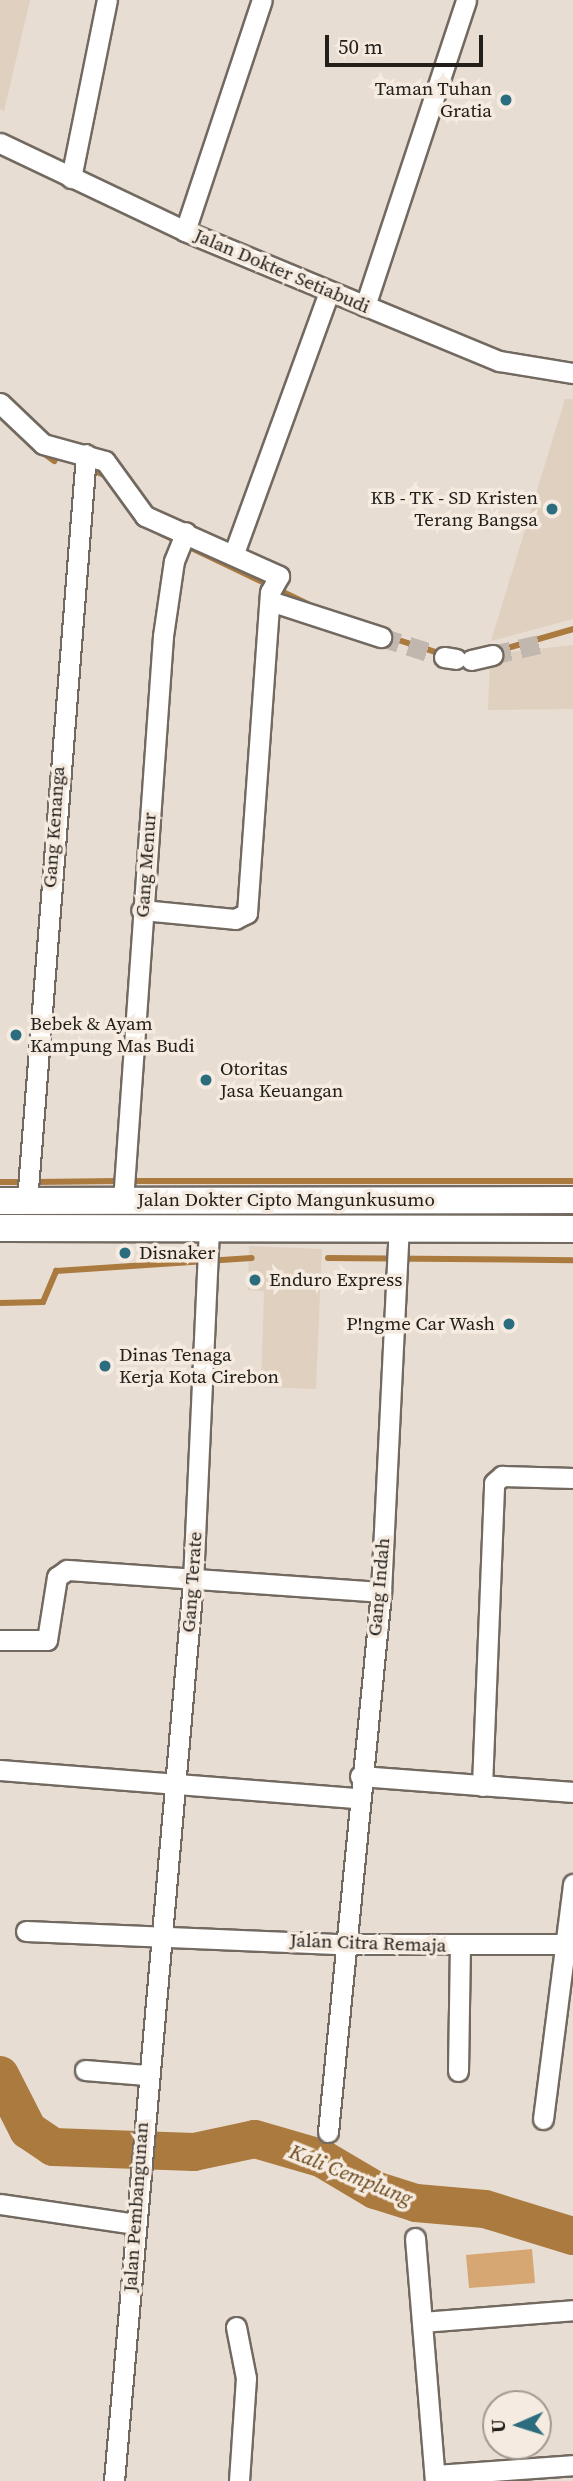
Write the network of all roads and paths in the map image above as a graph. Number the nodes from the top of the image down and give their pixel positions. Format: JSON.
{"nodes":[{"id":1,"x":107,"y":0,"type":"edge"},
{"id":2,"x":262,"y":0,"type":"edge"},
{"id":3,"x":466,"y":0,"type":"edge"},
{"id":4,"x":0,"y":143,"type":"edge"},
{"id":5,"x":72,"y":178,"type":"junction"},
{"id":6,"x":185,"y":231,"type":"junction"},
{"id":7,"x":329,"y":292,"type":"junction"},
{"id":8,"x":365,"y":306,"type":"junction"},
{"id":9,"x":573,"y":373,"type":"edge"},
{"id":10,"x":0,"y":404,"type":"edge"},
{"id":11,"x":86,"y":454,"type":"junction"},
{"id":12,"x":183,"y":537,"type":"junction"},
{"id":13,"x":234,"y":553,"type":"junction"},
{"id":14,"x":273,"y":589,"type":"junction"},
{"id":15,"x":381,"y":637,"type":"tunnel mouth"},
{"id":16,"x":492,"y":655,"type":"tunnel mouth"},
{"id":17,"x":457,"y":658,"type":"tunnel mouth"},
{"id":18,"x":141,"y":910,"type":"junction"},
{"id":19,"x":573,"y":1199,"type":"edge"},
{"id":20,"x":0,"y":1201,"type":"edge"},
{"id":21,"x":27,"y":1201,"type":"junction"},
{"id":22,"x":123,"y":1201,"type":"junction"},
{"id":23,"x":0,"y":1228,"type":"edge"},
{"id":24,"x":573,"y":1229,"type":"edge"},
{"id":25,"x":399,"y":1237,"type":"junction"},
{"id":26,"x":209,"y":1248,"type":"junction"},
{"id":27,"x":573,"y":1478,"type":"edge"},
{"id":28,"x":193,"y":1581,"type":"junction"},
{"id":29,"x":381,"y":1592,"type":"junction"},
{"id":30,"x":0,"y":1640,"type":"edge"},
{"id":31,"x":0,"y":1770,"type":"edge"},
{"id":32,"x":360,"y":1776,"type":"junction"},
{"id":33,"x":174,"y":1785,"type":"junction"},
{"id":34,"x":482,"y":1786,"type":"junction"},
{"id":35,"x":573,"y":1792,"type":"edge"},
{"id":36,"x":358,"y":1798,"type":"junction"},
{"id":37,"x":573,"y":1884,"type":"edge"},
{"id":38,"x":26,"y":1931,"type":"dead end"},
{"id":39,"x":163,"y":1934,"type":"junction"},
{"id":40,"x":342,"y":1944,"type":"junction"},
{"id":41,"x":570,"y":1944,"type":"edge"},
{"id":42,"x":460,"y":1945,"type":"junction"},
{"id":43,"x":85,"y":2070,"type":"dead end"},
{"id":44,"x":458,"y":2071,"type":"dead end"},
{"id":45,"x":146,"y":2075,"type":"junction"},
{"id":46,"x":543,"y":2119,"type":"dead end"},
{"id":47,"x":328,"y":2132,"type":"dead end"},
{"id":48,"x":0,"y":2204,"type":"edge"},
{"id":49,"x":135,"y":2224,"type":"junction"},
{"id":50,"x":415,"y":2238,"type":"dead end"},
{"id":51,"x":573,"y":2309,"type":"edge"},
{"id":52,"x":422,"y":2322,"type":"junction"},
{"id":53,"x":236,"y":2327,"type":"dead end"},
{"id":54,"x":573,"y":2465,"type":"edge"},
{"id":55,"x":435,"y":2478,"type":"edge"},
{"id":56,"x":114,"y":2481,"type":"edge"},
{"id":57,"x":239,"y":2481,"type":"edge"}],
"edges":[{"from":1,"to":5,"type":"street"},
{"from":2,"to":6,"type":"street"},
{"from":3,"to":8,"type":"street"},
{"from":4,"to":5,"type":"street","name":"Jalan Dokter Setiabudi"},
{"from":5,"to":6,"type":"street","name":"Jalan Dokter Setiabudi"},
{"from":6,"to":7,"type":"street","name":"Jalan Dokter Setiabudi"},
{"from":7,"to":8,"type":"street","name":"Jalan Dokter Setiabudi"},
{"from":7,"to":13,"type":"street"},
{"from":8,"to":9,"type":"street","name":"Jalan Dokter Setiabudi"},
{"from":10,"to":11,"type":"street"},
{"from":11,"to":12,"type":"street"},
{"from":11,"to":21,"type":"street","name":"Gang Kenanga"},
{"from":12,"to":13,"type":"street"},
{"from":12,"to":18,"type":"street","name":"Gang Menur"},
{"from":13,"to":14,"type":"street"},
{"from":14,"to":15,"type":"street"},
{"from":14,"to":18,"type":"street"},
{"from":16,"to":17,"type":"street"},
{"from":18,"to":22,"type":"street","name":"Gang Menur"},
{"from":19,"to":22,"type":"main road","name":"Jalan Dokter Cipto Mangunkusumo"},
{"from":20,"to":21,"type":"main road","name":"Jalan Dokter Cipto Mangunkusumo"},
{"from":21,"to":22,"type":"main road","name":"Jalan Dokter Cipto Mangunkusumo"},
{"from":23,"to":26,"type":"main road","name":"Jalan Dokter Cipto Mangunkusumo"},
{"from":24,"to":25,"type":"main road","name":"Jalan Dokter Cipto Mangunkusumo"},
{"from":25,"to":26,"type":"main road","name":"Jalan Dokter Cipto Mangunkusumo"},
{"from":25,"to":29,"type":"street","name":"Gang Indah"},
{"from":26,"to":28,"type":"street","name":"Gang Terate"},
{"from":27,"to":34,"type":"street"},
{"from":28,"to":29,"type":"street"},
{"from":28,"to":30,"type":"street"},
{"from":28,"to":33,"type":"street","name":"Gang Terate"},
{"from":29,"to":32,"type":"street","name":"Gang Indah"},
{"from":31,"to":33,"type":"street"},
{"from":32,"to":34,"type":"street"},
{"from":32,"to":36,"type":"street","name":"Gang Indah"},
{"from":33,"to":36,"type":"street"},
{"from":33,"to":39,"type":"street","name":"Gang Terate"},
{"from":34,"to":35,"type":"street"},
{"from":36,"to":40,"type":"street","name":"Gang Indah"},
{"from":37,"to":41,"type":"street"},
{"from":38,"to":39,"type":"street","name":"Jalan Citra Remaja"},
{"from":39,"to":40,"type":"street","name":"Jalan Citra Remaja"},
{"from":39,"to":45,"type":"street","name":"Jalan Pembangunan"},
{"from":40,"to":42,"type":"street","name":"Jalan Citra Remaja"},
{"from":40,"to":47,"type":"street","name":"Gang Indah"},
{"from":41,"to":42,"type":"street","name":"Jalan Citra Remaja"},
{"from":41,"to":46,"type":"street"},
{"from":42,"to":44,"type":"street"},
{"from":43,"to":45,"type":"street"},
{"from":45,"to":49,"type":"street","name":"Jalan Pembangunan"},
{"from":48,"to":49,"type":"street"},
{"from":49,"to":56,"type":"street","name":"Jalan Pembangunan"},
{"from":50,"to":52,"type":"street"},
{"from":51,"to":52,"type":"street"},
{"from":52,"to":55,"type":"street"},
{"from":53,"to":57,"type":"street"},
{"from":54,"to":55,"type":"street"}]}
